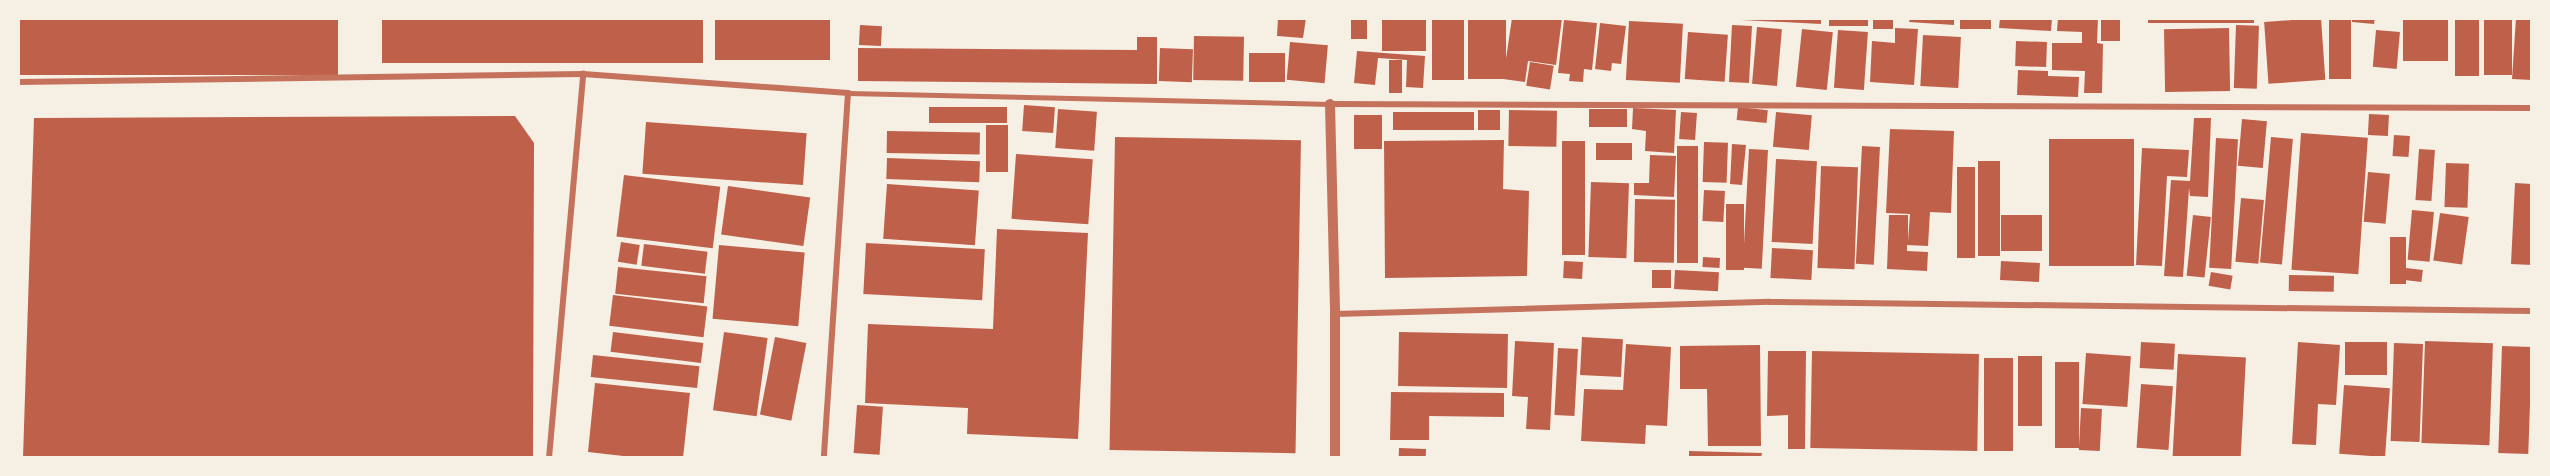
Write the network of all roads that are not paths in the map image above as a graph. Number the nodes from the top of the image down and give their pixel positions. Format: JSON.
{"nodes":[{"id":1,"x":583,"y":74,"type":"junction"},
{"id":2,"x":18,"y":82,"type":"edge"},
{"id":3,"x":848,"y":93,"type":"junction"},
{"id":4,"x":1330,"y":104,"type":"junction"},
{"id":5,"x":2532,"y":108,"type":"edge"},
{"id":6,"x":2532,"y":311,"type":"edge"},
{"id":7,"x":1335,"y":314,"type":"junction"},
{"id":8,"x":549,"y":458,"type":"edge"},
{"id":9,"x":824,"y":458,"type":"edge"},
{"id":10,"x":1335,"y":458,"type":"edge"}],
"edges":[{"from":1,"to":2,"type":"street"},
{"from":1,"to":3,"type":"street"},
{"from":1,"to":8,"type":"street"},
{"from":3,"to":4,"type":"lane"},
{"from":3,"to":9,"type":"street"},
{"from":4,"to":5,"type":"street"},
{"from":4,"to":7,"type":"street"},
{"from":6,"to":7,"type":"street"},
{"from":7,"to":10,"type":"street"}]}
